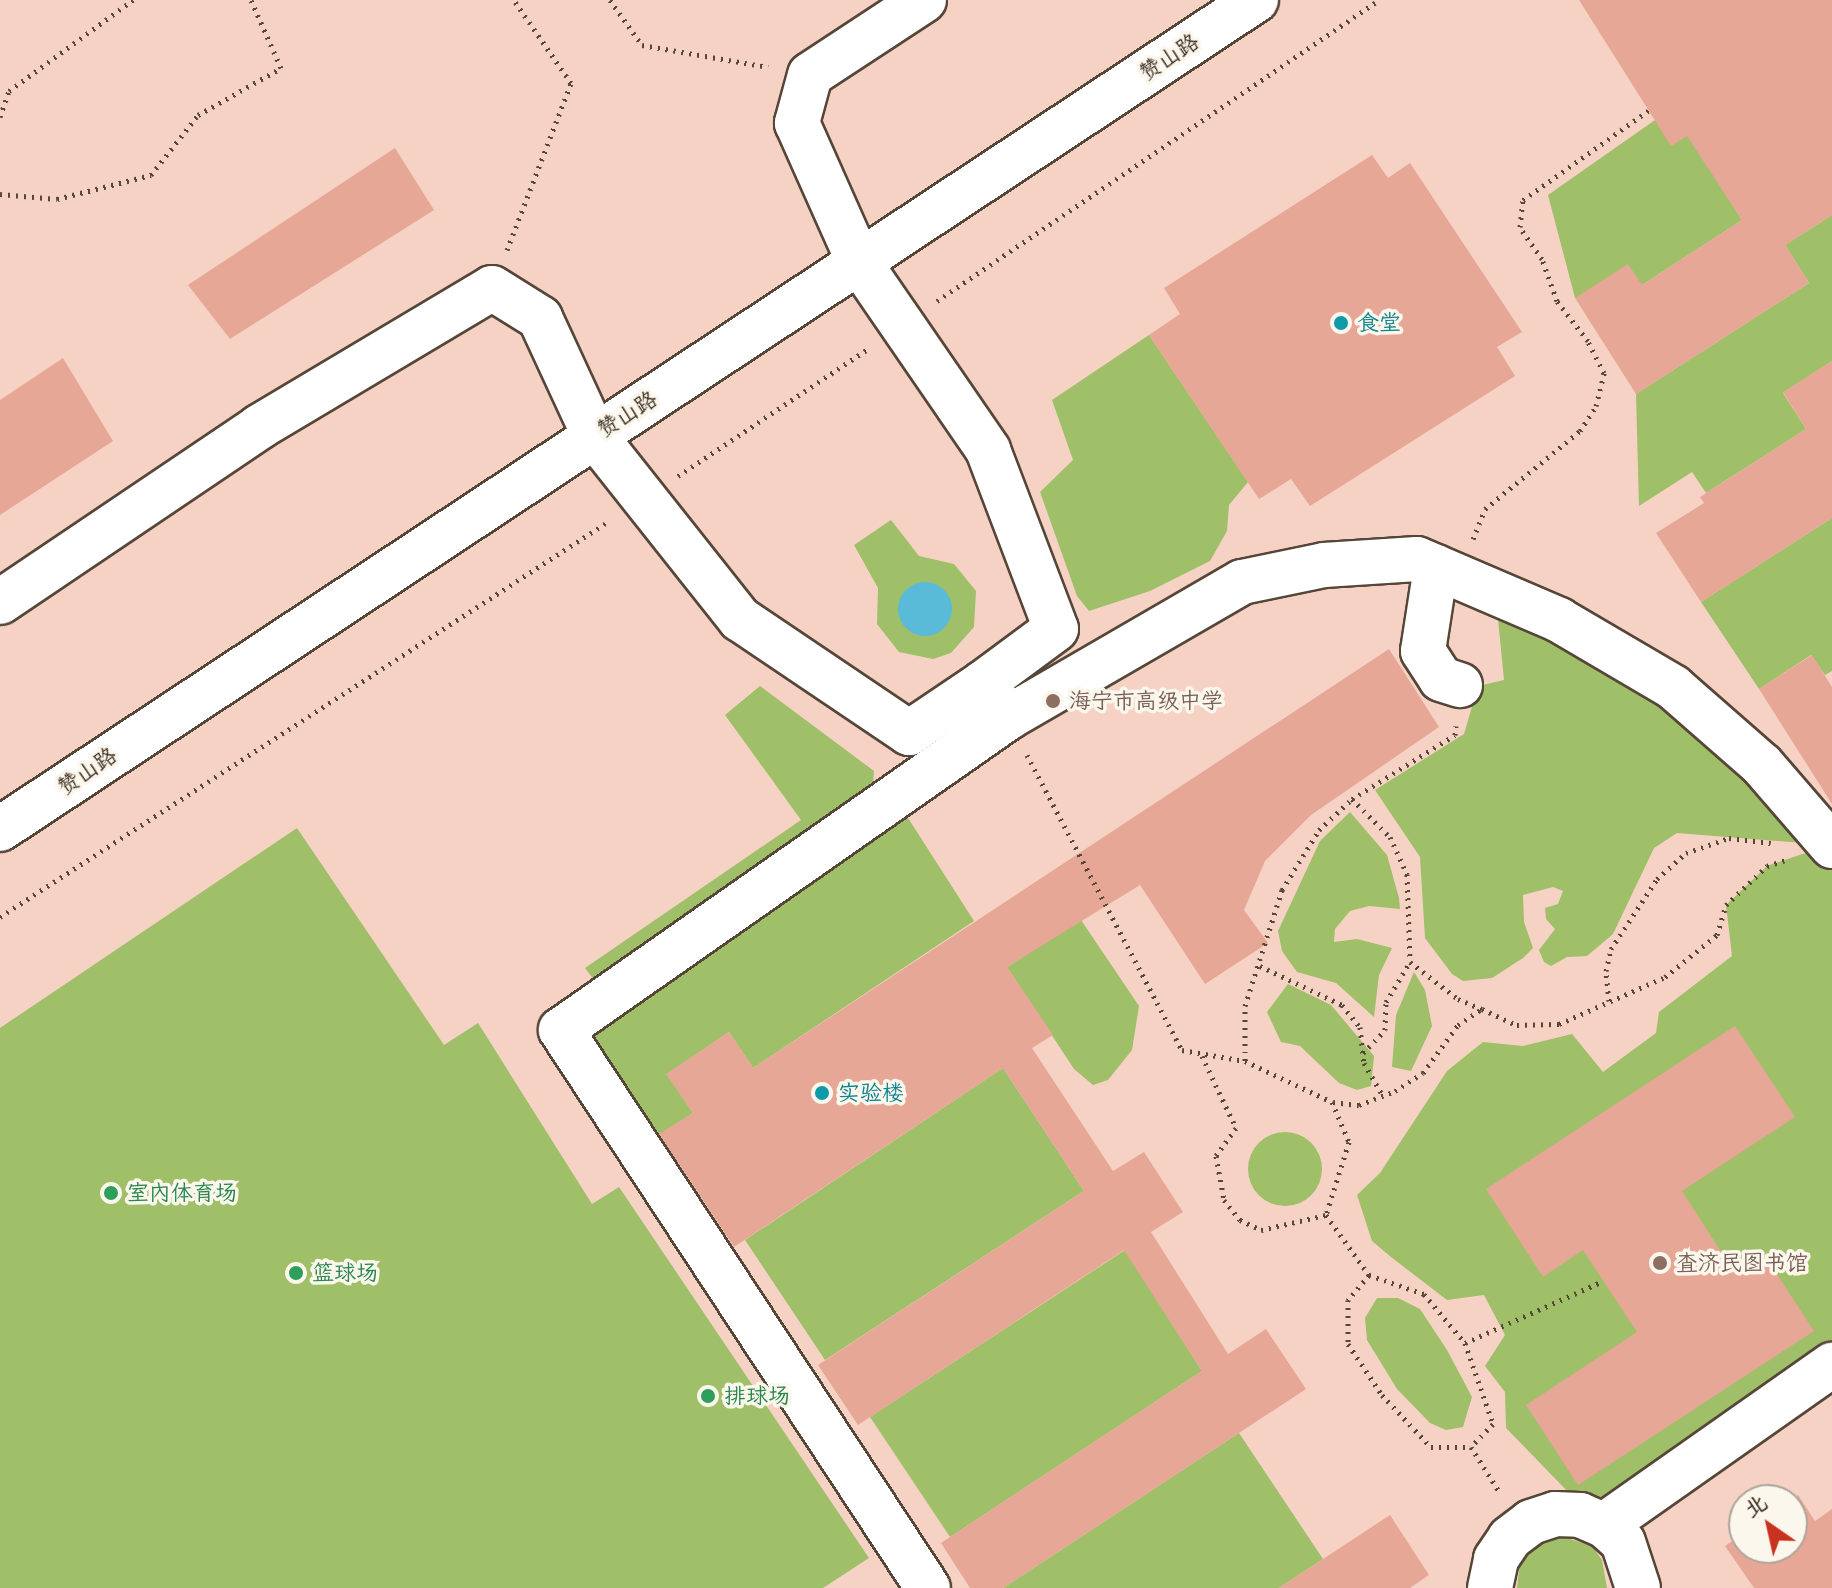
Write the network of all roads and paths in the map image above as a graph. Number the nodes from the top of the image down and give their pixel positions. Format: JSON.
{"nodes":[{"id":1,"x":133,"y":0,"type":"edge"},
{"id":2,"x":251,"y":0,"type":"edge"},
{"id":3,"x":514,"y":0,"type":"edge"},
{"id":4,"x":610,"y":0,"type":"edge"},
{"id":5,"x":924,"y":0,"type":"edge"},
{"id":6,"x":1256,"y":0,"type":"edge"},
{"id":7,"x":1379,"y":0,"type":"edge"},
{"id":8,"x":810,"y":75,"type":"junction"},
{"id":9,"x":1649,"y":110,"type":"dead end"},
{"id":10,"x":0,"y":117,"type":"edge"},
{"id":11,"x":0,"y":194,"type":"edge"},
{"id":12,"x":859,"y":262,"type":"junction"},
{"id":13,"x":492,"y":288,"type":"junction"},
{"id":14,"x":902,"y":325,"type":"junction"},
{"id":15,"x":594,"y":435,"type":"junction"},
{"id":16,"x":644,"y":498,"type":"junction"},
{"id":17,"x":1447,"y":572,"type":"junction"},
{"id":18,"x":0,"y":602,"type":"edge"},
{"id":19,"x":1460,"y":685,"type":"joint"},
{"id":20,"x":1000,"y":706,"type":"junction"},
{"id":21,"x":1352,"y":799,"type":"junction"},
{"id":22,"x":0,"y":829,"type":"edge"},
{"id":23,"x":1832,"y":845,"type":"edge"},
{"id":24,"x":0,"y":917,"type":"edge"},
{"id":25,"x":1410,"y":962,"type":"junction"},
{"id":26,"x":1260,"y":966,"type":"junction"},
{"id":27,"x":1609,"y":1001,"type":"junction"},
{"id":28,"x":1482,"y":1009,"type":"junction"},
{"id":29,"x":1363,"y":1053,"type":"junction"},
{"id":30,"x":1202,"y":1056,"type":"junction"},
{"id":31,"x":1245,"y":1061,"type":"junction"},
{"id":32,"x":1383,"y":1096,"type":"junction"},
{"id":33,"x":1332,"y":1102,"type":"junction"},
{"id":34,"x":1326,"y":1215,"type":"junction"},
{"id":35,"x":1369,"y":1275,"type":"junction"},
{"id":36,"x":1603,"y":1281,"type":"dead end"},
{"id":37,"x":1465,"y":1343,"type":"junction"},
{"id":38,"x":1832,"y":1365,"type":"edge"},
{"id":39,"x":1471,"y":1447,"type":"junction"},
{"id":40,"x":1604,"y":1525,"type":"junction"},
{"id":41,"x":1522,"y":1528,"type":"junction"},
{"id":42,"x":928,"y":1588,"type":"edge"},
{"id":43,"x":1490,"y":1588,"type":"edge"},
{"id":44,"x":1638,"y":1588,"type":"edge"}],
"edges":[{"from":1,"to":10,"type":"path"},
{"from":2,"to":11,"type":"path"},
{"from":3,"to":13,"type":"path"},
{"from":4,"to":8,"type":"path"},
{"from":5,"to":8,"type":"street"},
{"from":6,"to":12,"type":"street","name":"赞山路"},
{"from":7,"to":14,"type":"path"},
{"from":8,"to":12,"type":"street"},
{"from":9,"to":17,"type":"path"},
{"from":12,"to":14,"type":"street"},
{"from":12,"to":15,"type":"street","name":"赞山路"},
{"from":13,"to":15,"type":"street"},
{"from":13,"to":18,"type":"street"},
{"from":14,"to":16,"type":"path"},
{"from":14,"to":20,"type":"street"},
{"from":15,"to":16,"type":"street"},
{"from":15,"to":22,"type":"street","name":"赞山路"},
{"from":16,"to":20,"type":"street"},
{"from":16,"to":24,"type":"path"},
{"from":17,"to":19,"type":"street"},
{"from":17,"to":20,"type":"street"},
{"from":17,"to":23,"type":"street"},
{"from":19,"to":21,"type":"path"},
{"from":20,"to":30,"type":"path"},
{"from":20,"to":42,"type":"street"},
{"from":21,"to":25,"type":"path"},
{"from":21,"to":26,"type":"path"},
{"from":23,"to":27,"type":"path"},
{"from":23,"to":27,"type":"path"},
{"from":25,"to":28,"type":"path"},
{"from":25,"to":29,"type":"path"},
{"from":26,"to":29,"type":"path"},
{"from":26,"to":31,"type":"path"},
{"from":27,"to":28,"type":"path"},
{"from":28,"to":32,"type":"path"},
{"from":29,"to":32,"type":"path"},
{"from":30,"to":31,"type":"path"},
{"from":30,"to":34,"type":"path"},
{"from":31,"to":33,"type":"path"},
{"from":32,"to":33,"type":"path"},
{"from":33,"to":34,"type":"path"},
{"from":34,"to":35,"type":"path"},
{"from":35,"to":37,"type":"path"},
{"from":35,"to":39,"type":"path"},
{"from":36,"to":37,"type":"path"},
{"from":37,"to":39,"type":"path"},
{"from":38,"to":40,"type":"street"},
{"from":39,"to":41,"type":"path"},
{"from":40,"to":41,"type":"street"},
{"from":40,"to":44,"type":"street"},
{"from":41,"to":43,"type":"street"}]}
